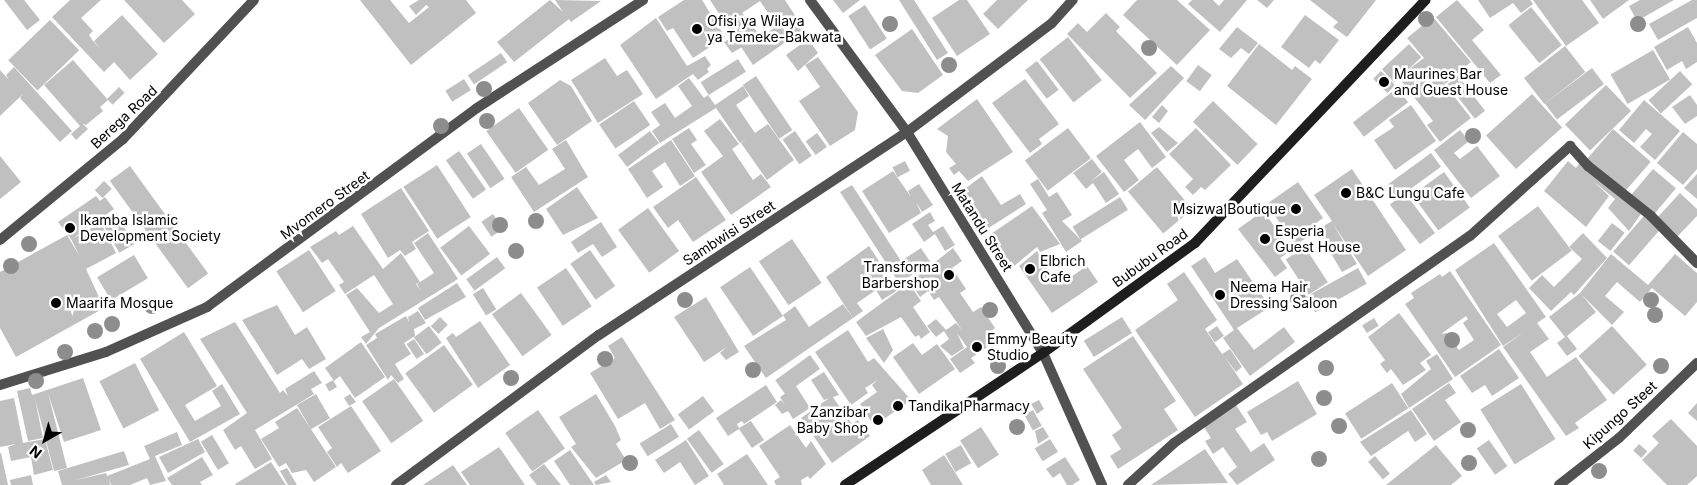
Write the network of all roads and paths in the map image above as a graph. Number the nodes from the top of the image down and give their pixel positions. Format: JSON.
{"nodes":[{"id":1,"x":254,"y":0,"type":"edge"},
{"id":2,"x":643,"y":0,"type":"edge"},
{"id":3,"x":810,"y":0,"type":"edge"},
{"id":4,"x":1073,"y":0,"type":"edge"},
{"id":5,"x":1426,"y":0,"type":"edge"},
{"id":6,"x":907,"y":132,"type":"junction"},
{"id":7,"x":0,"y":240,"type":"edge"},
{"id":8,"x":1697,"y":263,"type":"edge"},
{"id":9,"x":1043,"y":353,"type":"junction"},
{"id":10,"x":1697,"y":363,"type":"edge"},
{"id":11,"x":0,"y":385,"type":"edge"},
{"id":12,"x":396,"y":485,"type":"edge"},
{"id":13,"x":845,"y":485,"type":"edge"},
{"id":14,"x":1102,"y":485,"type":"edge"},
{"id":15,"x":1128,"y":485,"type":"edge"},
{"id":16,"x":1559,"y":485,"type":"edge"}],
"edges":[{"from":1,"to":7,"type":"street","name":"Berega Road"},
{"from":2,"to":11,"type":"street","name":"Mvomero Street"},
{"from":3,"to":6,"type":"street","name":"Matandu Street"},
{"from":4,"to":6,"type":"street","name":"Sambwisi Street"},
{"from":5,"to":9,"type":"street","name":"Bububu Road"},
{"from":6,"to":9,"type":"street","name":"Matandu Street"},
{"from":6,"to":12,"type":"street","name":"Sambwisi Street"},
{"from":8,"to":15,"type":"street"},
{"from":9,"to":13,"type":"street","name":"Bububu Road"},
{"from":9,"to":14,"type":"street","name":"Matandu Street"},
{"from":10,"to":16,"type":"street","name":"Kipungo Steet"}]}
